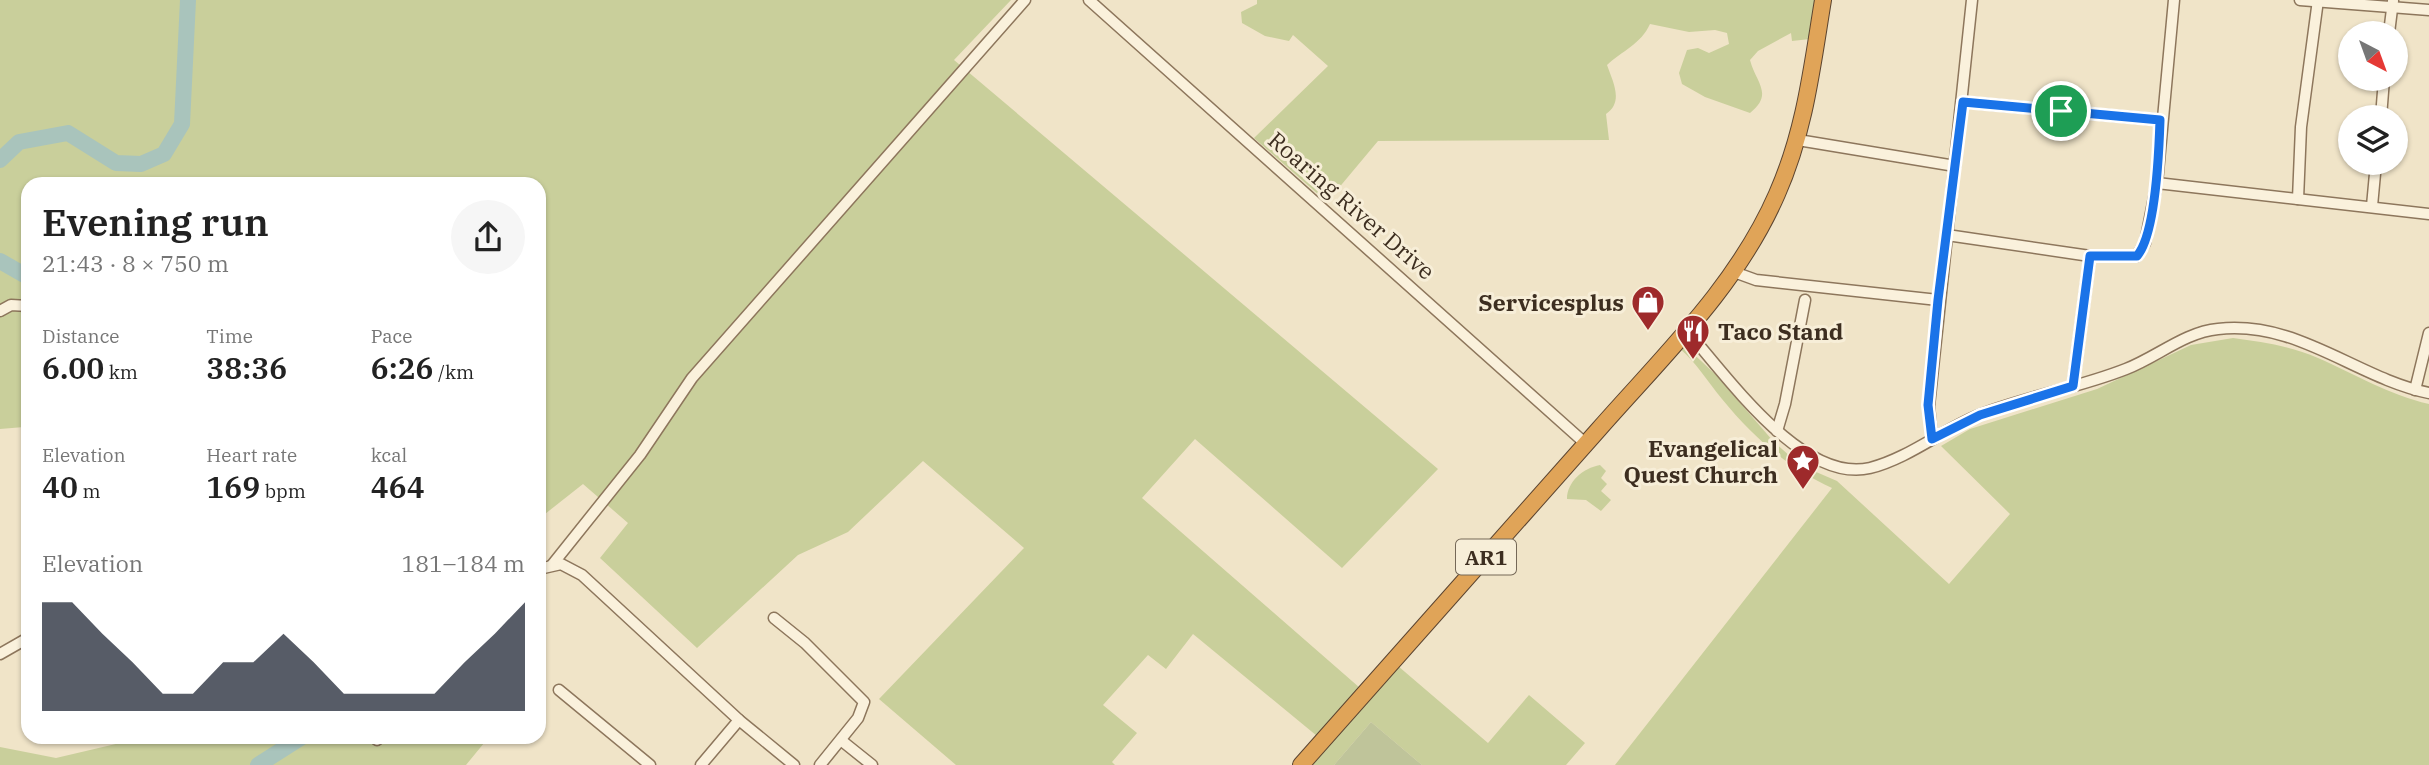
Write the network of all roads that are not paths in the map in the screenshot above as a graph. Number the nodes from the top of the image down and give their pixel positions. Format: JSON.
{"nodes":[{"id":1,"x":1025,"y":0,"type":"edge"},
{"id":2,"x":1089,"y":0,"type":"edge"},
{"id":3,"x":1823,"y":0,"type":"edge"},
{"id":4,"x":1972,"y":0,"type":"edge"},
{"id":5,"x":2174,"y":0,"type":"edge"},
{"id":6,"x":2300,"y":0,"type":"edge"},
{"id":7,"x":2317,"y":1,"type":"edge"},
{"id":8,"x":2393,"y":3,"type":"edge"},
{"id":9,"x":2429,"y":10,"type":"edge"},
{"id":10,"x":2391,"y":21,"type":"edge"},
{"id":11,"x":1963,"y":102,"type":"junction"},
{"id":12,"x":2160,"y":120,"type":"junction"},
{"id":13,"x":1798,"y":141,"type":"junction"},
{"id":14,"x":1955,"y":166,"type":"junction"},
{"id":15,"x":2375,"y":175,"type":"edge"},
{"id":16,"x":2157,"y":183,"type":"junction"},
{"id":17,"x":2298,"y":199,"type":"junction"},
{"id":18,"x":2372,"y":206,"type":"junction"},
{"id":19,"x":2429,"y":214,"type":"edge"},
{"id":20,"x":1947,"y":235,"type":"junction"},
{"id":21,"x":2090,"y":256,"type":"junction"},
{"id":22,"x":1734,"y":272,"type":"junction"},
{"id":23,"x":1805,"y":300,"type":"dead end"},
{"id":24,"x":1938,"y":300,"type":"junction"},
{"id":25,"x":21,"y":306,"type":"edge"},
{"id":26,"x":0,"y":311,"type":"edge"},
{"id":27,"x":1687,"y":331,"type":"junction"},
{"id":28,"x":2429,"y":333,"type":"edge"},
{"id":29,"x":2073,"y":386,"type":"junction"},
{"id":30,"x":2415,"y":390,"type":"junction"},
{"id":31,"x":2429,"y":393,"type":"edge"},
{"id":32,"x":1777,"y":430,"type":"junction"},
{"id":33,"x":1932,"y":439,"type":"junction"},
{"id":34,"x":1586,"y":443,"type":"junction"},
{"id":35,"x":552,"y":565,"type":"junction"},
{"id":36,"x":546,"y":567,"type":"edge"},
{"id":37,"x":774,"y":618,"type":"dead end"},
{"id":38,"x":21,"y":642,"type":"edge"},
{"id":39,"x":0,"y":654,"type":"edge"},
{"id":40,"x":559,"y":690,"type":"dead end"},
{"id":41,"x":739,"y":720,"type":"junction"},
{"id":42,"x":842,"y":741,"type":"junction"},
{"id":43,"x":650,"y":765,"type":"edge"},
{"id":44,"x":701,"y":765,"type":"edge"},
{"id":45,"x":794,"y":765,"type":"edge"},
{"id":46,"x":820,"y":765,"type":"edge"},
{"id":47,"x":872,"y":765,"type":"edge"},
{"id":48,"x":1301,"y":765,"type":"edge"}],
"edges":[{"from":1,"to":35,"type":"street"},
{"from":2,"to":34,"type":"street","name":"Roaring River Drive"},
{"from":3,"to":13,"type":"highway","number":"AR1"},
{"from":4,"to":11,"type":"street"},
{"from":5,"to":12,"type":"street"},
{"from":6,"to":7,"type":"street"},
{"from":7,"to":8,"type":"street"},
{"from":7,"to":17,"type":"street"},
{"from":8,"to":9,"type":"street"},
{"from":8,"to":10,"type":"street"},
{"from":11,"to":12,"type":"street"},
{"from":11,"to":14,"type":"street"},
{"from":12,"to":16,"type":"street"},
{"from":13,"to":14,"type":"street"},
{"from":13,"to":22,"type":"highway","number":"AR1"},
{"from":14,"to":20,"type":"street"},
{"from":15,"to":18,"type":"street"},
{"from":16,"to":17,"type":"street"},
{"from":16,"to":21,"type":"street"},
{"from":17,"to":18,"type":"street"},
{"from":18,"to":19,"type":"street"},
{"from":20,"to":21,"type":"street"},
{"from":20,"to":24,"type":"street"},
{"from":21,"to":29,"type":"street"},
{"from":22,"to":24,"type":"street"},
{"from":22,"to":27,"type":"highway","number":"AR1"},
{"from":23,"to":32,"type":"street"},
{"from":24,"to":33,"type":"street"},
{"from":25,"to":26,"type":"street"},
{"from":27,"to":32,"type":"street"},
{"from":27,"to":34,"type":"highway","number":"AR1"},
{"from":28,"to":30,"type":"street"},
{"from":29,"to":30,"type":"street"},
{"from":29,"to":33,"type":"street"},
{"from":30,"to":31,"type":"street"},
{"from":32,"to":33,"type":"street"},
{"from":34,"to":48,"type":"highway","number":"AR1"},
{"from":35,"to":36,"type":"street"},
{"from":35,"to":41,"type":"street"},
{"from":37,"to":42,"type":"street"},
{"from":38,"to":39,"type":"street"},
{"from":40,"to":43,"type":"street"},
{"from":41,"to":44,"type":"street"},
{"from":41,"to":45,"type":"street"},
{"from":42,"to":46,"type":"street"},
{"from":42,"to":47,"type":"street"}]}
